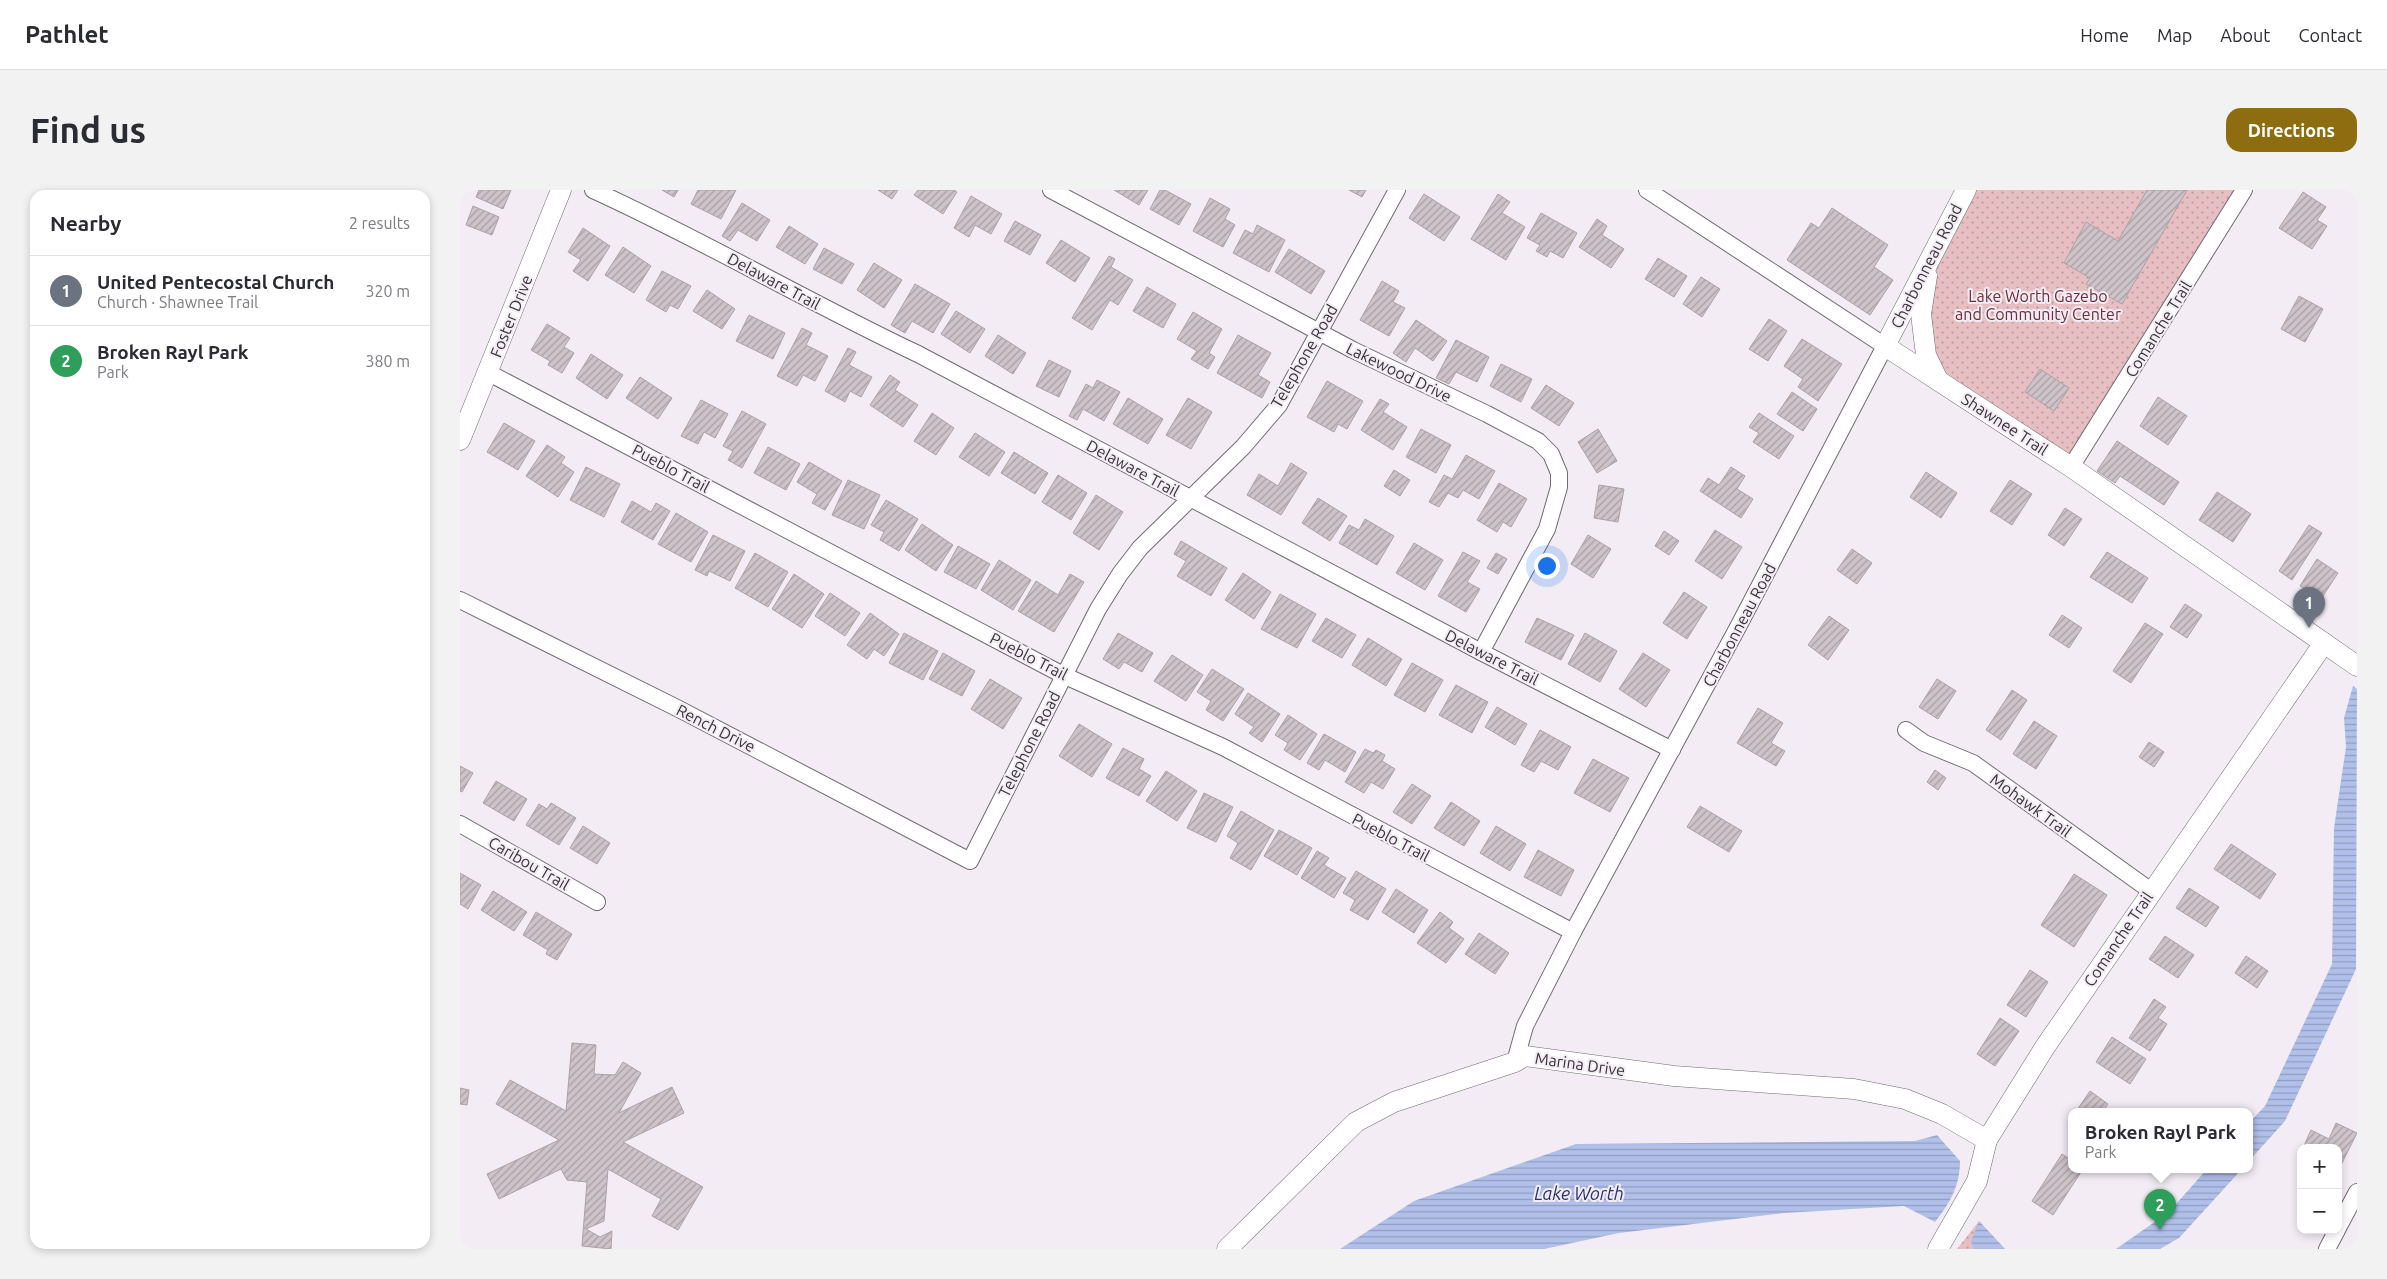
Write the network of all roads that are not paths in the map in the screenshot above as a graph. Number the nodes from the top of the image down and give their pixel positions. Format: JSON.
{"nodes":[{"id":1,"x":561,"y":190,"type":"edge"},
{"id":2,"x":593,"y":190,"type":"edge"},
{"id":3,"x":1051,"y":190,"type":"edge"},
{"id":4,"x":1397,"y":190,"type":"edge"},
{"id":5,"x":1647,"y":190,"type":"edge"},
{"id":6,"x":1966,"y":190,"type":"edge"},
{"id":7,"x":2244,"y":190,"type":"edge"},
{"id":8,"x":1930,"y":257,"type":"junction"},
{"id":9,"x":1318,"y":332,"type":"junction"},
{"id":10,"x":1885,"y":346,"type":"junction"},
{"id":11,"x":489,"y":372,"type":"junction"},
{"id":12,"x":1938,"y":380,"type":"junction"},
{"id":13,"x":461,"y":434,"type":"edge"},
{"id":14,"x":2071,"y":467,"type":"junction"},
{"id":15,"x":1191,"y":499,"type":"junction"},
{"id":16,"x":460,"y":600,"type":"edge"},
{"id":17,"x":2324,"y":643,"type":"junction"},
{"id":18,"x":1481,"y":652,"type":"junction"},
{"id":19,"x":2355,"y":664,"type":"edge"},
{"id":20,"x":1063,"y":675,"type":"junction"},
{"id":21,"x":1906,"y":730,"type":"dead end"},
{"id":22,"x":1672,"y":750,"type":"junction"},
{"id":23,"x":460,"y":824,"type":"edge"},
{"id":24,"x":970,"y":861,"type":"joint"},
{"id":25,"x":2151,"y":891,"type":"junction"},
{"id":26,"x":597,"y":902,"type":"dead end"},
{"id":27,"x":1573,"y":932,"type":"junction"},
{"id":28,"x":1515,"y":1062,"type":"junction"},
{"id":29,"x":1987,"y":1140,"type":"junction"},
{"id":30,"x":2357,"y":1192,"type":"edge"},
{"id":31,"x":2342,"y":1221,"type":"edge"},
{"id":32,"x":2335,"y":1234,"type":"edge"},
{"id":33,"x":1227,"y":1249,"type":"edge"},
{"id":34,"x":1938,"y":1249,"type":"edge"},
{"id":35,"x":2327,"y":1249,"type":"edge"}],
"edges":[{"from":1,"to":11,"type":"street","name":"Foster Drive"},
{"from":2,"to":15,"type":"street","name":"Delaware Trail"},
{"from":3,"to":9,"type":"street","name":"Lakewood Drive"},
{"from":4,"to":9,"type":"street","name":"Telephone Road"},
{"from":5,"to":10,"type":"street","name":"Shawnee Trail"},
{"from":6,"to":8,"type":"street","name":"Charbonneau Road"},
{"from":7,"to":14,"type":"street","name":"Comanche Trail"},
{"from":8,"to":10,"type":"street","name":"Charbonneau Road"},
{"from":8,"to":12,"type":"street"},
{"from":9,"to":15,"type":"street","name":"Telephone Road"},
{"from":9,"to":18,"type":"street","name":"Lakewood Drive"},
{"from":10,"to":12,"type":"street","name":"Shawnee Trail"},
{"from":10,"to":22,"type":"street","name":"Charbonneau Road"},
{"from":11,"to":13,"type":"street","name":"Foster Drive"},
{"from":11,"to":20,"type":"street","name":"Pueblo Trail"},
{"from":12,"to":14,"type":"street","name":"Shawnee Trail"},
{"from":14,"to":17,"type":"street","name":"Shawnee Trail"},
{"from":15,"to":18,"type":"street","name":"Delaware Trail"},
{"from":15,"to":20,"type":"street","name":"Telephone Road"},
{"from":16,"to":24,"type":"street","name":"Rench Drive"},
{"from":17,"to":19,"type":"street","name":"Shawnee Trail"},
{"from":17,"to":25,"type":"street","name":"Comanche Trail"},
{"from":18,"to":22,"type":"street","name":"Delaware Trail"},
{"from":20,"to":24,"type":"street","name":"Telephone Road"},
{"from":20,"to":27,"type":"street","name":"Pueblo Trail"},
{"from":21,"to":25,"type":"street","name":"Mohawk Trail"},
{"from":22,"to":27,"type":"street","name":"Charbonneau Road"},
{"from":23,"to":26,"type":"street","name":"Caribou Trail"},
{"from":25,"to":29,"type":"street","name":"Comanche Trail"},
{"from":27,"to":28,"type":"street","name":"Charbonneau Road"},
{"from":28,"to":29,"type":"street","name":"Marina Drive"},
{"from":28,"to":33,"type":"street","name":"Marina Drive"},
{"from":29,"to":34,"type":"street","name":"Comanche Trail"},
{"from":30,"to":31,"type":"street"},
{"from":32,"to":35,"type":"street"}]}
